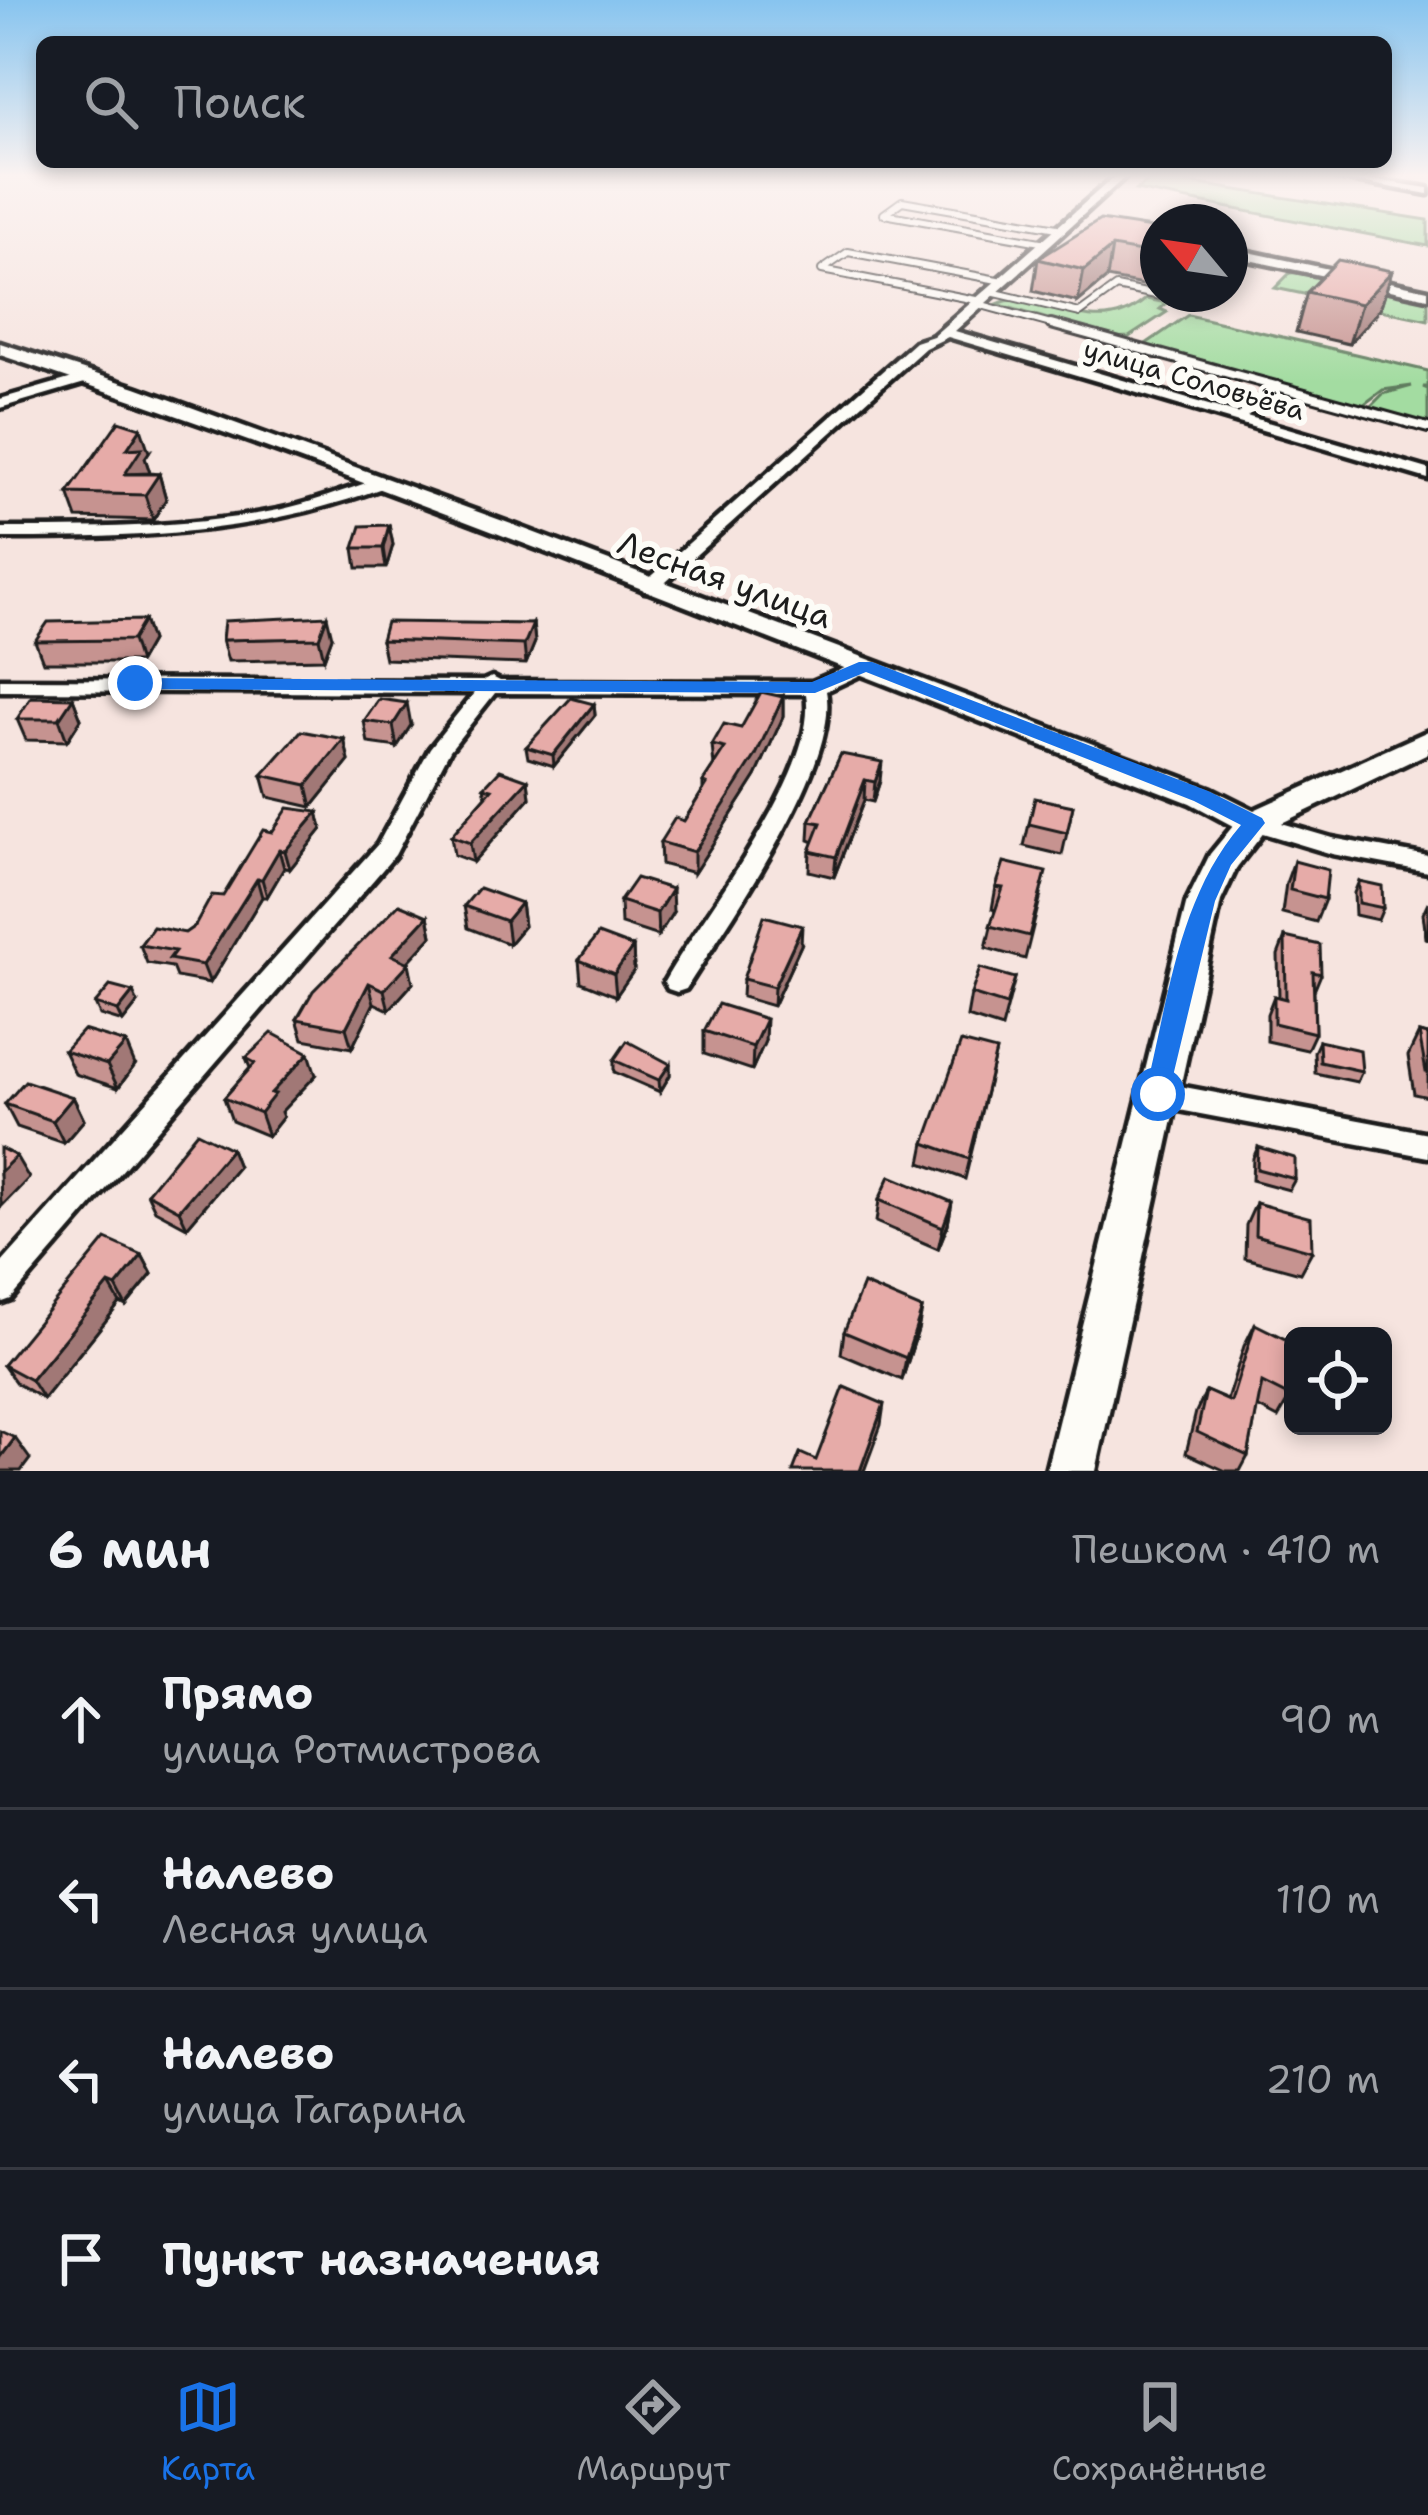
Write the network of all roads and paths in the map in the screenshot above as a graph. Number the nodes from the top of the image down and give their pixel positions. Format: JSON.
{"nodes":[{"id":1,"x":1043,"y":246,"type":"edge"},
{"id":2,"x":1248,"y":256,"type":"edge"},
{"id":3,"x":1003,"y":281,"type":"junction"},
{"id":4,"x":1140,"y":291,"type":"edge"},
{"id":5,"x":1428,"y":294,"type":"edge"},
{"id":6,"x":983,"y":299,"type":"junction"},
{"id":7,"x":946,"y":332,"type":"junction"},
{"id":8,"x":0,"y":349,"type":"edge"},
{"id":9,"x":90,"y":377,"type":"junction"},
{"id":10,"x":1276,"y":386,"type":"junction"},
{"id":11,"x":0,"y":404,"type":"edge"},
{"id":12,"x":1239,"y":418,"type":"junction"},
{"id":13,"x":1428,"y":428,"type":"edge"},
{"id":14,"x":1428,"y":474,"type":"edge"},
{"id":15,"x":376,"y":484,"type":"junction"},
{"id":16,"x":0,"y":533,"type":"edge"},
{"id":17,"x":650,"y":587,"type":"junction"},
{"id":18,"x":866,"y":665,"type":"junction"},
{"id":19,"x":492,"y":683,"type":"junction"},
{"id":20,"x":0,"y":686,"type":"edge"},
{"id":21,"x":815,"y":688,"type":"junction"},
{"id":22,"x":1428,"y":741,"type":"edge"},
{"id":23,"x":1254,"y":823,"type":"junction"},
{"id":24,"x":1428,"y":864,"type":"edge"},
{"id":25,"x":677,"y":982,"type":"dead end"},
{"id":26,"x":1158,"y":1094,"type":"junction"},
{"id":27,"x":1428,"y":1145,"type":"edge"},
{"id":28,"x":0,"y":1288,"type":"edge"},
{"id":29,"x":1071,"y":1471,"type":"edge"}],
"edges":[{"from":1,"to":3,"type":"street"},
{"from":2,"to":5,"type":"street"},
{"from":3,"to":6,"type":"street"},
{"from":3,"to":6,"type":"lane"},
{"from":4,"to":6,"type":"lane"},
{"from":6,"to":7,"type":"street"},
{"from":6,"to":10,"type":"lane"},
{"from":7,"to":12,"type":"street","name":"улица Соловьёва"},
{"from":7,"to":17,"type":"street"},
{"from":8,"to":9,"type":"street","name":"Лесная улица"},
{"from":9,"to":11,"type":"street"},
{"from":9,"to":15,"type":"street","name":"Лесная улица"},
{"from":10,"to":12,"type":"lane"},
{"from":10,"to":13,"type":"lane"},
{"from":12,"to":14,"type":"street","name":"улица Соловьёва"},
{"from":15,"to":16,"type":"street"},
{"from":15,"to":17,"type":"street","name":"Лесная улица"},
{"from":17,"to":18,"type":"street","name":"Лесная улица"},
{"from":18,"to":21,"type":"street"},
{"from":18,"to":23,"type":"street","name":"Лесная улица"},
{"from":19,"to":20,"type":"street"},
{"from":19,"to":21,"type":"street"},
{"from":19,"to":28,"type":"street"},
{"from":21,"to":25,"type":"street"},
{"from":22,"to":23,"type":"street"},
{"from":23,"to":24,"type":"street","name":"Лесная улица"},
{"from":23,"to":26,"type":"street"},
{"from":26,"to":27,"type":"street"},
{"from":26,"to":29,"type":"street"}]}
